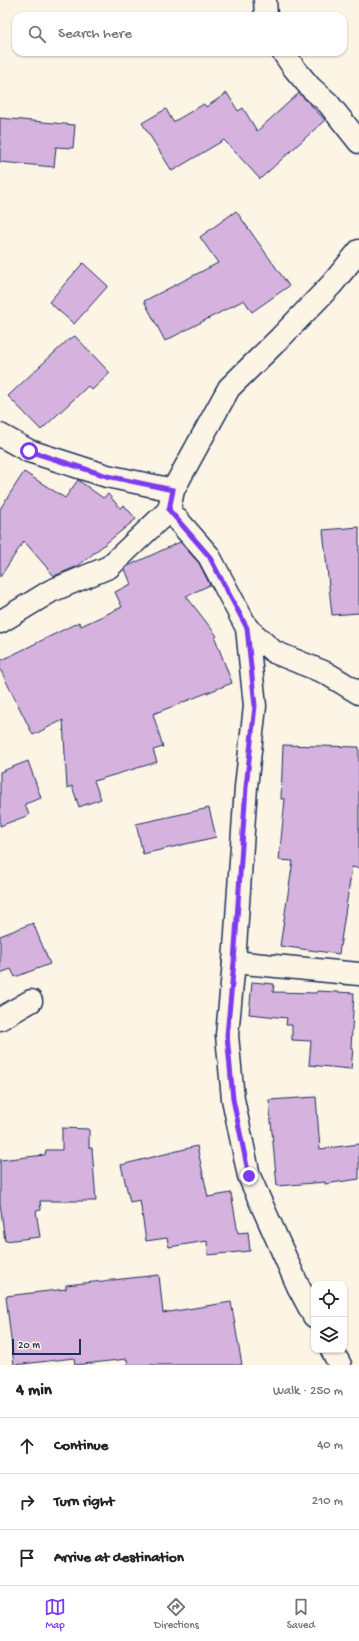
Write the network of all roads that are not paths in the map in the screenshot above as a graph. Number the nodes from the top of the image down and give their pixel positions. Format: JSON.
{"nodes":[{"id":1,"x":265,"y":0,"type":"edge"},
{"id":2,"x":266,"y":12,"type":"edge"},
{"id":3,"x":286,"y":56,"type":"edge"},
{"id":4,"x":359,"y":142,"type":"edge"},
{"id":5,"x":359,"y":251,"type":"edge"},
{"id":6,"x":0,"y":434,"type":"edge"},
{"id":7,"x":171,"y":500,"type":"junction"},
{"id":8,"x":0,"y":622,"type":"edge"},
{"id":9,"x":247,"y":628,"type":"junction"},
{"id":10,"x":359,"y":692,"type":"edge"},
{"id":11,"x":234,"y":962,"type":"junction"},
{"id":12,"x":359,"y":974,"type":"edge"},
{"id":13,"x":31,"y":1001,"type":"dead end"},
{"id":14,"x":0,"y":1019,"type":"edge"},
{"id":15,"x":311,"y":1310,"type":"edge"},
{"id":16,"x":334,"y":1353,"type":"edge"},
{"id":17,"x":340,"y":1365,"type":"edge"}],
"edges":[{"from":1,"to":2,"type":"street"},
{"from":3,"to":4,"type":"street"},
{"from":5,"to":7,"type":"street"},
{"from":6,"to":7,"type":"street"},
{"from":7,"to":8,"type":"street"},
{"from":7,"to":9,"type":"street"},
{"from":9,"to":10,"type":"street"},
{"from":9,"to":11,"type":"street"},
{"from":11,"to":12,"type":"street"},
{"from":11,"to":15,"type":"street"},
{"from":13,"to":14,"type":"street"},
{"from":16,"to":17,"type":"street"}]}
